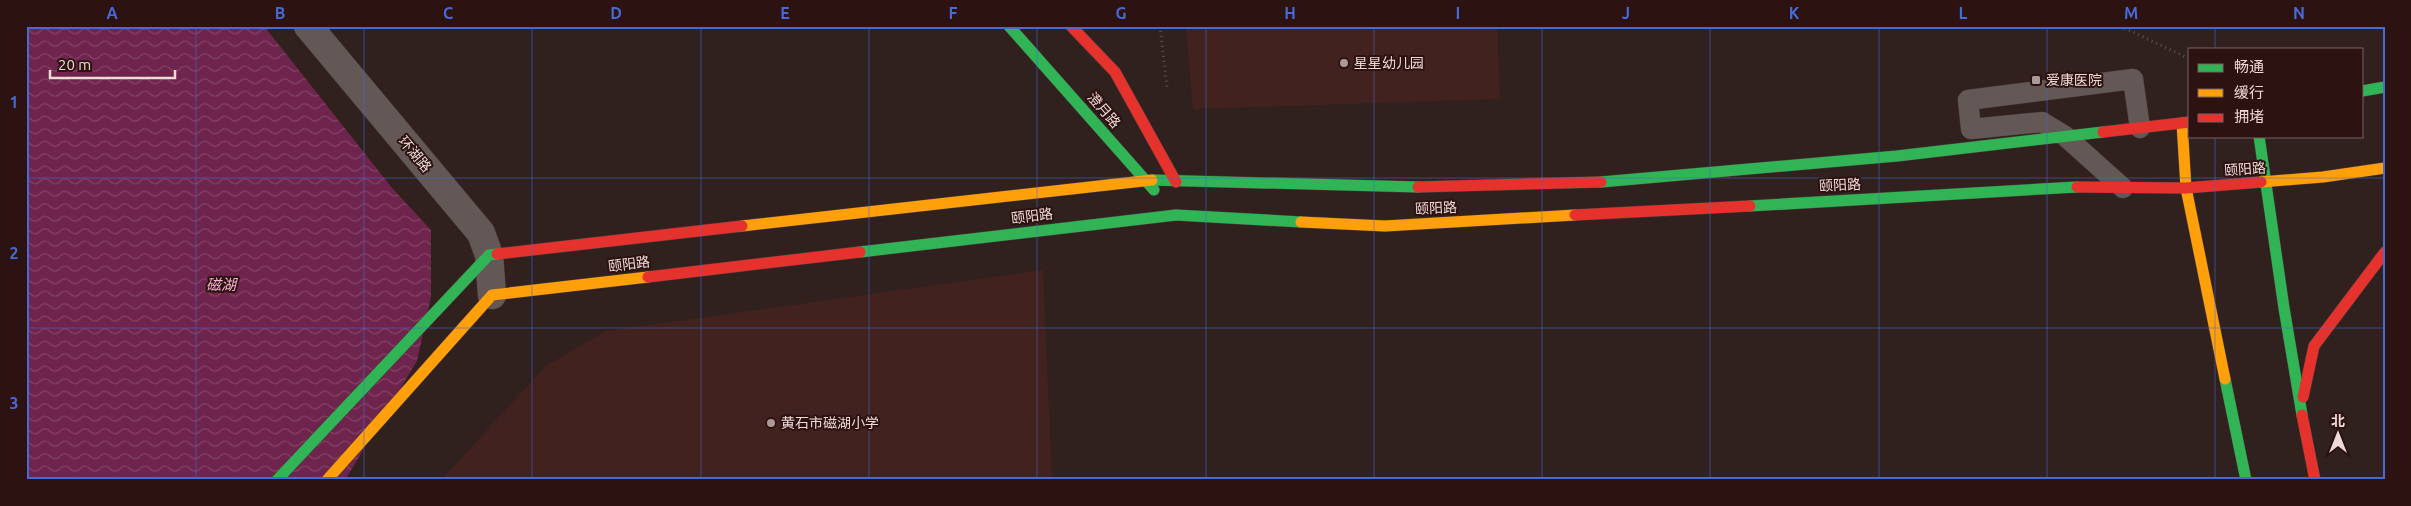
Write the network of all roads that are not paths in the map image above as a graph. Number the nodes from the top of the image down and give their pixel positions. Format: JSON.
{"nodes":[{"id":1,"x":308,"y":26,"type":"edge"},
{"id":2,"x":1009,"y":26,"type":"edge"},
{"id":3,"x":1071,"y":26,"type":"edge"},
{"id":4,"x":2385,"y":87,"type":"edge"},
{"id":5,"x":2364,"y":91,"type":"edge"},
{"id":6,"x":2186,"y":123,"type":"edge"},
{"id":7,"x":2140,"y":128,"type":"junction"},
{"id":8,"x":2065,"y":136,"type":"junction"},
{"id":9,"x":2259,"y":138,"type":"edge"},
{"id":10,"x":2385,"y":168,"type":"edge"},
{"id":11,"x":1145,"y":180,"type":"junction"},
{"id":12,"x":2266,"y":183,"type":"junction"},
{"id":13,"x":1176,"y":186,"type":"junction"},
{"id":14,"x":2123,"y":188,"type":"junction"},
{"id":15,"x":2186,"y":188,"type":"junction"},
{"id":16,"x":1176,"y":210,"type":"junction"},
{"id":17,"x":2385,"y":252,"type":"edge"},
{"id":18,"x":489,"y":255,"type":"junction"},
{"id":19,"x":492,"y":295,"type":"junction"},
{"id":20,"x":2300,"y":411,"type":"junction"},
{"id":21,"x":277,"y":480,"type":"edge"},
{"id":22,"x":327,"y":480,"type":"edge"},
{"id":23,"x":2246,"y":480,"type":"edge"},
{"id":24,"x":2316,"y":480,"type":"edge"}],
"edges":[{"from":1,"to":18,"type":"street","name":"环湖路"},
{"from":2,"to":11,"type":"main road","name":"澄月路"},
{"from":3,"to":13,"type":"main road","name":"澄月路"},
{"from":4,"to":5,"type":"main road"},
{"from":6,"to":7,"type":"main road","name":"颐阳路"},
{"from":6,"to":15,"type":"main road"},
{"from":7,"to":8,"type":"main road","name":"颐阳路"},
{"from":7,"to":8,"type":"lane"},
{"from":8,"to":13,"type":"main road","name":"颐阳路"},
{"from":8,"to":14,"type":"lane"},
{"from":9,"to":12,"type":"main road"},
{"from":10,"to":12,"type":"main road","name":"颐阳路"},
{"from":11,"to":13,"type":"main road","name":"颐阳路"},
{"from":11,"to":16,"type":"main road","name":"澄月路"},
{"from":11,"to":18,"type":"main road","name":"颐阳路"},
{"from":12,"to":15,"type":"main road","name":"颐阳路"},
{"from":12,"to":20,"type":"main road"},
{"from":14,"to":15,"type":"main road","name":"颐阳路"},
{"from":14,"to":16,"type":"main road","name":"颐阳路"},
{"from":15,"to":23,"type":"main road"},
{"from":16,"to":19,"type":"main road","name":"颐阳路"},
{"from":17,"to":20,"type":"main road"},
{"from":18,"to":19,"type":"street","name":"环湖路"},
{"from":18,"to":21,"type":"main road"},
{"from":19,"to":22,"type":"main road"},
{"from":20,"to":24,"type":"main road"}]}
